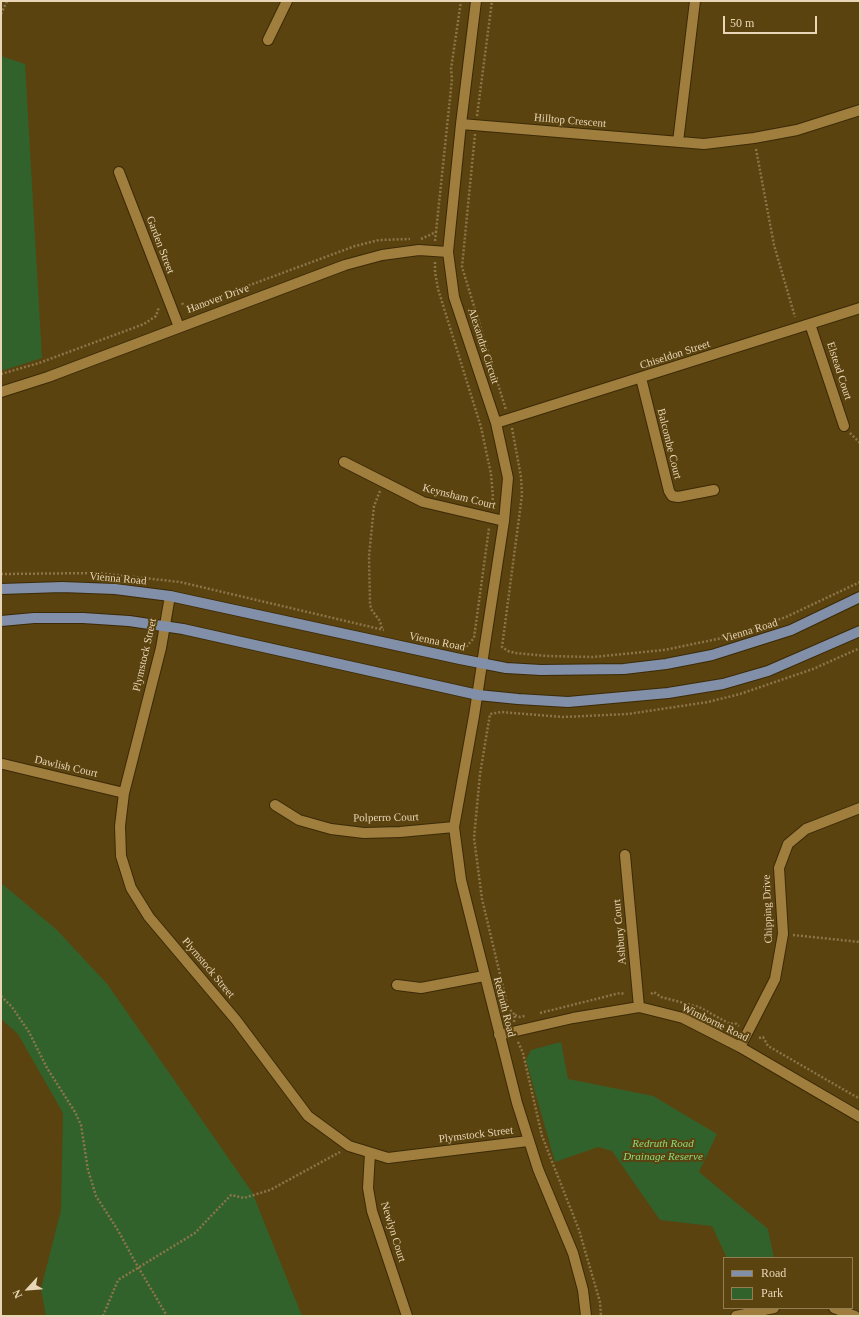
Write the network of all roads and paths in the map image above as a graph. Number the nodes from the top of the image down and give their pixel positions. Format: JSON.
{"nodes":[{"id":1,"x":8,"y":1,"type":"edge"},
{"id":2,"x":287,"y":1,"type":"edge"},
{"id":3,"x":462,"y":1,"type":"edge"},
{"id":4,"x":476,"y":1,"type":"edge"},
{"id":5,"x":492,"y":1,"type":"edge"},
{"id":6,"x":695,"y":1,"type":"edge"},
{"id":7,"x":1,"y":14,"type":"edge"},
{"id":8,"x":268,"y":40,"type":"dead end"},
{"id":9,"x":860,"y":110,"type":"edge"},
{"id":10,"x":461,"y":124,"type":"junction"},
{"id":11,"x":476,"y":125,"type":"junction"},
{"id":12,"x":754,"y":138,"type":"junction"},
{"id":13,"x":678,"y":142,"type":"junction"},
{"id":14,"x":119,"y":172,"type":"dead end"},
{"id":15,"x":436,"y":232,"type":"junction"},
{"id":16,"x":435,"y":240,"type":"dead end"},
{"id":17,"x":448,"y":252,"type":"junction"},
{"id":18,"x":435,"y":265,"type":"dead end"},
{"id":19,"x":180,"y":301,"type":"dead end"},
{"id":20,"x":159,"y":306,"type":"dead end"},
{"id":21,"x":860,"y":308,"type":"edge"},
{"id":22,"x":810,"y":324,"type":"junction"},
{"id":23,"x":179,"y":327,"type":"junction"},
{"id":24,"x":798,"y":328,"type":"junction"},
{"id":25,"x":1,"y":374,"type":"edge"},
{"id":26,"x":641,"y":378,"type":"junction"},
{"id":27,"x":1,"y":392,"type":"edge"},
{"id":28,"x":509,"y":419,"type":"junction"},
{"id":29,"x":496,"y":423,"type":"junction"},
{"id":30,"x":844,"y":426,"type":"dead end"},
{"id":31,"x":344,"y":462,"type":"dead end"},
{"id":32,"x":383,"y":483,"type":"junction"},
{"id":33,"x":714,"y":490,"type":"dead end"},
{"id":34,"x":492,"y":505,"type":"dead end"},
{"id":35,"x":504,"y":520,"type":"junction"},
{"id":36,"x":489,"y":530,"type":"dead end"},
{"id":37,"x":1,"y":574,"type":"edge"},
{"id":38,"x":860,"y":582,"type":"edge"},
{"id":39,"x":1,"y":590,"type":"edge"},
{"id":40,"x":170,"y":596,"type":"junction"},
{"id":41,"x":860,"y":597,"type":"edge"},
{"id":42,"x":1,"y":621,"type":"edge"},
{"id":43,"x":164,"y":626,"type":"junction"},
{"id":44,"x":382,"y":629,"type":"junction"},
{"id":45,"x":751,"y":630,"type":"dead end"},
{"id":46,"x":388,"y":631,"type":"dead end"},
{"id":47,"x":860,"y":631,"type":"edge"},
{"id":48,"x":737,"y":635,"type":"dead end"},
{"id":49,"x":451,"y":645,"type":"dead end"},
{"id":50,"x":482,"y":664,"type":"junction"},
{"id":51,"x":478,"y":695,"type":"junction"},
{"id":52,"x":501,"y":712,"type":"dead end"},
{"id":53,"x":3,"y":764,"type":"dead end"},
{"id":54,"x":124,"y":793,"type":"junction"},
{"id":55,"x":275,"y":805,"type":"dead end"},
{"id":56,"x":860,"y":808,"type":"edge"},
{"id":57,"x":454,"y":827,"type":"junction"},
{"id":58,"x":625,"y":855,"type":"dead end"},
{"id":59,"x":783,"y":934,"type":"junction"},
{"id":60,"x":860,"y":942,"type":"edge"},
{"id":61,"x":484,"y":976,"type":"junction"},
{"id":62,"x":397,"y":985,"type":"dead end"},
{"id":63,"x":625,"y":994,"type":"dead end"},
{"id":64,"x":651,"y":994,"type":"dead end"},
{"id":65,"x":1,"y":996,"type":"edge"},
{"id":66,"x":639,"y":1007,"type":"junction"},
{"id":67,"x":533,"y":1014,"type":"dead end"},
{"id":68,"x":515,"y":1015,"type":"junction"},
{"id":69,"x":526,"y":1016,"type":"dead end"},
{"id":70,"x":740,"y":1026,"type":"dead end"},
{"id":71,"x":513,"y":1032,"type":"junction"},
{"id":72,"x":499,"y":1035,"type":"junction"},
{"id":73,"x":759,"y":1038,"type":"dead end"},
{"id":74,"x":740,"y":1047,"type":"junction"},
{"id":75,"x":860,"y":1099,"type":"edge"},
{"id":76,"x":860,"y":1117,"type":"edge"},
{"id":77,"x":528,"y":1141,"type":"junction"},
{"id":78,"x":349,"y":1146,"type":"junction"},
{"id":79,"x":370,"y":1153,"type":"junction"},
{"id":80,"x":139,"y":1268,"type":"junction"},
{"id":81,"x":770,"y":1309,"type":"edge"},
{"id":82,"x":837,"y":1309,"type":"edge"},
{"id":83,"x":103,"y":1316,"type":"edge"},
{"id":84,"x":167,"y":1316,"type":"edge"},
{"id":85,"x":407,"y":1316,"type":"edge"},
{"id":86,"x":586,"y":1316,"type":"edge"},
{"id":87,"x":601,"y":1316,"type":"edge"},
{"id":88,"x":742,"y":1316,"type":"edge"},
{"id":89,"x":855,"y":1316,"type":"edge"}],
"edges":[{"from":1,"to":7,"type":"path"},
{"from":2,"to":8,"type":"street"},
{"from":3,"to":15,"type":"path"},
{"from":4,"to":10,"type":"street","name":"Alexandra Circuit"},
{"from":5,"to":11,"type":"path"},
{"from":6,"to":13,"type":"street"},
{"from":9,"to":12,"type":"street","name":"Hilltop Crescent"},
{"from":10,"to":11,"type":"street","name":"Hilltop Crescent"},
{"from":10,"to":17,"type":"street","name":"Alexandra Circuit"},
{"from":11,"to":13,"type":"street","name":"Hilltop Crescent"},
{"from":11,"to":28,"type":"path"},
{"from":12,"to":13,"type":"street","name":"Hilltop Crescent"},
{"from":12,"to":24,"type":"path"},
{"from":14,"to":23,"type":"street","name":"Garden Street"},
{"from":15,"to":16,"type":"path"},
{"from":15,"to":19,"type":"path"},
{"from":17,"to":23,"type":"street","name":"Hanover Drive"},
{"from":17,"to":29,"type":"street","name":"Alexandra Circuit"},
{"from":18,"to":34,"type":"path"},
{"from":20,"to":25,"type":"path"},
{"from":21,"to":22,"type":"street","name":"Chiseldon Street"},
{"from":22,"to":24,"type":"street","name":"Chiseldon Street"},
{"from":22,"to":30,"type":"street","name":"Elstead Court"},
{"from":23,"to":27,"type":"street","name":"Hanover Drive"},
{"from":24,"to":26,"type":"street","name":"Chiseldon Street"},
{"from":26,"to":28,"type":"street","name":"Chiseldon Street"},
{"from":26,"to":33,"type":"street","name":"Balcombe Court"},
{"from":28,"to":29,"type":"street","name":"Chiseldon Street"},
{"from":28,"to":48,"type":"path"},
{"from":29,"to":35,"type":"street","name":"Alexandra Circuit"},
{"from":31,"to":32,"type":"street","name":"Keynsham Court"},
{"from":32,"to":35,"type":"street","name":"Keynsham Court"},
{"from":32,"to":44,"type":"path"},
{"from":35,"to":50,"type":"street","name":"Alexandra Circuit"},
{"from":36,"to":49,"type":"path"},
{"from":37,"to":44,"type":"path"},
{"from":38,"to":45,"type":"path"},
{"from":39,"to":40,"type":"main road","name":"Vienna Road"},
{"from":40,"to":43,"type":"street","name":"Plymstock Street"},
{"from":40,"to":50,"type":"main road","name":"Vienna Road"},
{"from":41,"to":50,"type":"main road","name":"Vienna Road"},
{"from":42,"to":43,"type":"main road"},
{"from":43,"to":51,"type":"main road"},
{"from":43,"to":54,"type":"street","name":"Plymstock Street"},
{"from":44,"to":46,"type":"path"},
{"from":47,"to":51,"type":"main road"},
{"from":50,"to":51,"type":"street","name":"Alexandra Circuit"},
{"from":51,"to":57,"type":"street","name":"Redruth Road"},
{"from":52,"to":68,"type":"path"},
{"from":53,"to":54,"type":"street","name":"Dawlish Court"},
{"from":54,"to":78,"type":"street","name":"Plymstock Street"},
{"from":55,"to":57,"type":"street","name":"Polperro Court"},
{"from":56,"to":59,"type":"street","name":"Chipping Drive"},
{"from":57,"to":61,"type":"street","name":"Redruth Road"},
{"from":58,"to":66,"type":"street","name":"Ashbury Court"},
{"from":59,"to":60,"type":"path"},
{"from":59,"to":74,"type":"street","name":"Chipping Drive"},
{"from":61,"to":62,"type":"street"},
{"from":61,"to":72,"type":"street","name":"Redruth Road"},
{"from":63,"to":67,"type":"path"},
{"from":64,"to":70,"type":"path"},
{"from":65,"to":80,"type":"path"},
{"from":66,"to":71,"type":"street","name":"Wimborne Road"},
{"from":66,"to":74,"type":"street","name":"Wimborne Road"},
{"from":68,"to":69,"type":"path"},
{"from":68,"to":71,"type":"path"},
{"from":71,"to":72,"type":"street","name":"Wimborne Road"},
{"from":71,"to":87,"type":"path"},
{"from":72,"to":77,"type":"street","name":"Redruth Road"},
{"from":73,"to":75,"type":"path"},
{"from":74,"to":76,"type":"street","name":"Wimborne Road"},
{"from":77,"to":79,"type":"street","name":"Plymstock Street"},
{"from":77,"to":86,"type":"street","name":"Redruth Road"},
{"from":78,"to":79,"type":"street","name":"Plymstock Street"},
{"from":78,"to":80,"type":"path"},
{"from":79,"to":85,"type":"street","name":"Newlyn Court"},
{"from":80,"to":83,"type":"path"},
{"from":80,"to":84,"type":"path"},
{"from":81,"to":88,"type":"street"},
{"from":82,"to":89,"type":"street"}]}
